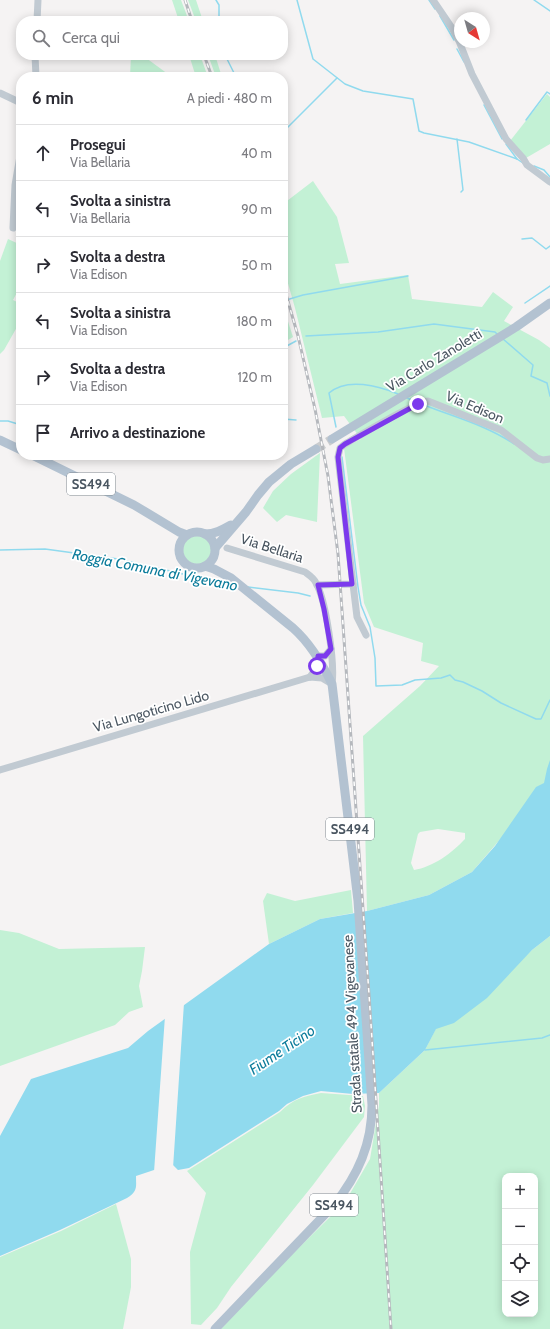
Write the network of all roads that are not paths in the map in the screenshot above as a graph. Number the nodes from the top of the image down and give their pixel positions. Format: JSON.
{"nodes":[{"id":1,"x":38,"y":0,"type":"edge"},
{"id":2,"x":437,"y":2,"type":"edge"},
{"id":3,"x":37,"y":16,"type":"edge"},
{"id":4,"x":35,"y":60,"type":"edge"},
{"id":5,"x":36,"y":72,"type":"edge"},
{"id":6,"x":0,"y":93,"type":"edge"},
{"id":7,"x":16,"y":101,"type":"edge"},
{"id":8,"x":16,"y":179,"type":"edge"},
{"id":9,"x":550,"y":182,"type":"edge"},
{"id":10,"x":12,"y":228,"type":"dead end"},
{"id":11,"x":550,"y":303,"type":"edge"},
{"id":12,"x":332,"y":439,"type":"tunnel mouth"},
{"id":13,"x":0,"y":440,"type":"edge"},
{"id":14,"x":16,"y":448,"type":"edge"},
{"id":15,"x":316,"y":449,"type":"tunnel mouth"},
{"id":16,"x":550,"y":459,"type":"edge"},
{"id":17,"x":42,"y":460,"type":"edge"},
{"id":18,"x":149,"y":514,"type":"junction"},
{"id":19,"x":239,"y":520,"type":"junction"},
{"id":20,"x":205,"y":534,"type":"junction"},
{"id":21,"x":187,"y":535,"type":"junction"},
{"id":22,"x":179,"y":546,"type":"junction"},
{"id":23,"x":227,"y":548,"type":"dead end"},
{"id":24,"x":215,"y":551,"type":"junction"},
{"id":25,"x":205,"y":566,"type":"junction"},
{"id":26,"x":231,"y":578,"type":"junction"},
{"id":27,"x":352,"y":584,"type":"junction"},
{"id":28,"x":318,"y":585,"type":"junction"},
{"id":29,"x":366,"y":635,"type":"dead end"},
{"id":30,"x":332,"y":653,"type":"junction"},
{"id":31,"x":319,"y":659,"type":"junction"},
{"id":32,"x":310,"y":677,"type":"junction"},
{"id":33,"x":332,"y":684,"type":"junction"},
{"id":34,"x":0,"y":770,"type":"edge"},
{"id":35,"x":215,"y":1329,"type":"edge"}],
"edges":[{"from":1,"to":3,"type":"street"},
{"from":2,"to":9,"type":"street"},
{"from":4,"to":5,"type":"street"},
{"from":6,"to":7,"type":"street"},
{"from":8,"to":10,"type":"street"},
{"from":11,"to":12,"type":"main road","name":"Via Carlo Zanoletti"},
{"from":13,"to":14,"type":"main road"},
{"from":15,"to":19,"type":"main road"},
{"from":16,"to":27,"type":"street","name":"Via Edison"},
{"from":17,"to":18,"type":"main road","number":"SS494"},
{"from":18,"to":21,"type":"main road","number":"SS494"},
{"from":18,"to":22,"type":"main road","number":"SS494"},
{"from":19,"to":20,"type":"main road"},
{"from":19,"to":24,"type":"main road"},
{"from":20,"to":21,"type":"main road","number":"SS494"},
{"from":20,"to":24,"type":"main road","number":"SS494"},
{"from":21,"to":22,"type":"main road"},
{"from":22,"to":25,"type":"main road","number":"SS494"},
{"from":23,"to":28,"type":"street","name":"Via Bellaria"},
{"from":24,"to":25,"type":"main road"},
{"from":24,"to":26,"type":"main road","number":"SS494"},
{"from":25,"to":26,"type":"main road","number":"SS494"},
{"from":26,"to":31,"type":"main road","number":"SS494"},
{"from":27,"to":28,"type":"street"},
{"from":27,"to":29,"type":"street","name":"Via Edison"},
{"from":28,"to":30,"type":"street"},
{"from":30,"to":31,"type":"street"},
{"from":30,"to":33,"type":"street"},
{"from":31,"to":32,"type":"street"},
{"from":31,"to":33,"type":"main road","number":"SS494"},
{"from":32,"to":33,"type":"street"},
{"from":32,"to":34,"type":"street","name":"Via Lungoticino Lido"},
{"from":33,"to":35,"type":"main road","name":"Strada statale 494 Vigevanese","number":"SS494"}]}
